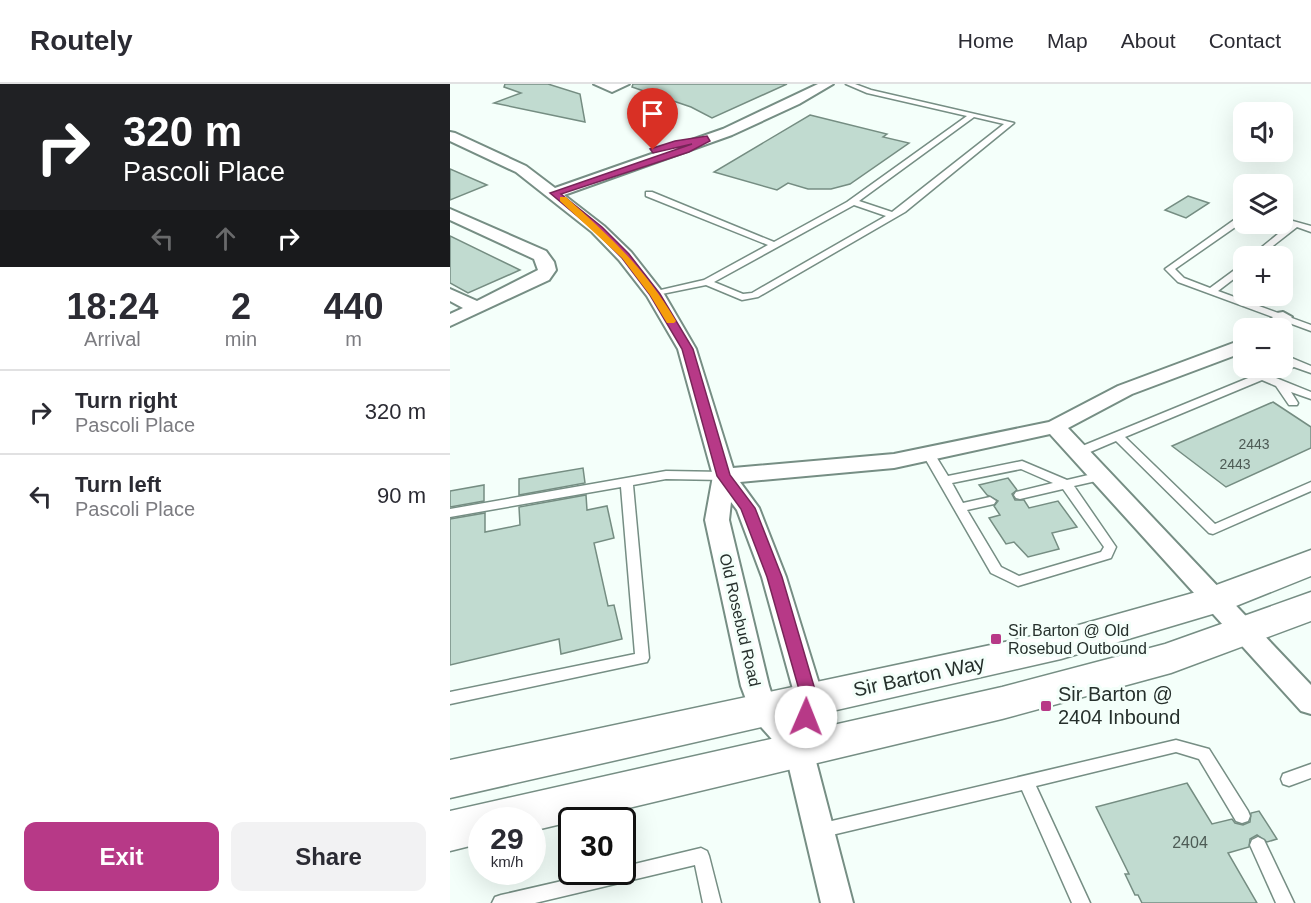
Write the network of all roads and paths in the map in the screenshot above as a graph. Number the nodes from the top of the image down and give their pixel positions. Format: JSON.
{"nodes":[{"id":1,"x":600,"y":84,"type":"edge"},
{"id":2,"x":623,"y":84,"type":"edge"},
{"id":3,"x":827,"y":84,"type":"edge"},
{"id":4,"x":849,"y":84,"type":"edge"},
{"id":5,"x":973,"y":115,"type":"junction"},
{"id":6,"x":450,"y":136,"type":"edge"},
{"id":7,"x":549,"y":189,"type":"junction"},
{"id":8,"x":649,"y":194,"type":"dead end"},
{"id":9,"x":853,"y":202,"type":"junction"},
{"id":10,"x":450,"y":214,"type":"edge"},
{"id":11,"x":893,"y":215,"type":"junction"},
{"id":12,"x":1293,"y":223,"type":"edge"},
{"id":13,"x":1296,"y":224,"type":"junction"},
{"id":14,"x":1233,"y":225,"type":"edge"},
{"id":15,"x":1311,"y":229,"type":"edge"},
{"id":16,"x":775,"y":245,"type":"junction"},
{"id":17,"x":1268,"y":246,"type":"edge"},
{"id":18,"x":1233,"y":275,"type":"edge"},
{"id":19,"x":707,"y":282,"type":"junction"},
{"id":20,"x":1212,"y":291,"type":"junction"},
{"id":21,"x":450,"y":294,"type":"edge"},
{"id":22,"x":655,"y":294,"type":"junction"},
{"id":23,"x":477,"y":308,"type":"junction"},
{"id":24,"x":1267,"y":318,"type":"edge"},
{"id":25,"x":450,"y":321,"type":"edge"},
{"id":26,"x":1293,"y":325,"type":"edge"},
{"id":27,"x":1311,"y":328,"type":"edge"},
{"id":28,"x":1233,"y":349,"type":"edge"},
{"id":29,"x":1294,"y":363,"type":"edge"},
{"id":30,"x":1311,"y":370,"type":"edge"},
{"id":31,"x":1257,"y":378,"type":"edge"},
{"id":32,"x":1267,"y":378,"type":"edge"},
{"id":33,"x":1280,"y":383,"type":"junction"},
{"id":34,"x":1311,"y":396,"type":"edge"},
{"id":35,"x":1293,"y":403,"type":"dead end"},
{"id":36,"x":1055,"y":426,"type":"junction"},
{"id":37,"x":1117,"y":436,"type":"junction"},
{"id":38,"x":1079,"y":452,"type":"junction"},
{"id":39,"x":928,"y":453,"type":"junction"},
{"id":40,"x":724,"y":476,"type":"junction"},
{"id":41,"x":1101,"y":476,"type":"junction"},
{"id":42,"x":944,"y":481,"type":"junction"},
{"id":43,"x":627,"y":482,"type":"junction"},
{"id":44,"x":1066,"y":484,"type":"junction"},
{"id":45,"x":1311,"y":486,"type":"edge"},
{"id":46,"x":1020,"y":495,"type":"dead end"},
{"id":47,"x":990,"y":501,"type":"dead end"},
{"id":48,"x":960,"y":508,"type":"junction"},
{"id":49,"x":450,"y":513,"type":"edge"},
{"id":50,"x":1311,"y":562,"type":"edge"},
{"id":51,"x":1216,"y":599,"type":"junction"},
{"id":52,"x":1311,"y":606,"type":"edge"},
{"id":53,"x":1245,"y":631,"type":"junction"},
{"id":54,"x":450,"y":698,"type":"edge"},
{"id":55,"x":810,"y":700,"type":"junction"},
{"id":56,"x":1311,"y":703,"type":"edge"},
{"id":57,"x":763,"y":710,"type":"junction"},
{"id":58,"x":799,"y":750,"type":"junction"},
{"id":59,"x":1311,"y":771,"type":"edge"},
{"id":60,"x":450,"y":779,"type":"edge"},
{"id":61,"x":1289,"y":779,"type":"dead end"},
{"id":62,"x":1026,"y":782,"type":"junction"},
{"id":63,"x":546,"y":808,"type":"edge"},
{"id":64,"x":1242,"y":816,"type":"dead end"},
{"id":65,"x":468,"y":826,"type":"edge"},
{"id":66,"x":450,"y":831,"type":"edge"},
{"id":67,"x":818,"y":831,"type":"junction"},
{"id":68,"x":1258,"y":845,"type":"dead end"},
{"id":69,"x":501,"y":903,"type":"edge"},
{"id":70,"x":712,"y":903,"type":"edge"},
{"id":71,"x":837,"y":903,"type":"edge"},
{"id":72,"x":1081,"y":903,"type":"edge"},
{"id":73,"x":1285,"y":903,"type":"edge"}],
"edges":[{"from":1,"to":2,"type":"street"},
{"from":3,"to":7,"type":"street"},
{"from":4,"to":5,"type":"lane"},
{"from":5,"to":9,"type":"lane"},
{"from":5,"to":11,"type":"lane"},
{"from":6,"to":7,"type":"street","name":"Old Rosebud Road"},
{"from":7,"to":22,"type":"street","name":"Old Rosebud Road"},
{"from":8,"to":16,"type":"lane"},
{"from":9,"to":11,"type":"lane"},
{"from":9,"to":16,"type":"lane"},
{"from":10,"to":23,"type":"street"},
{"from":11,"to":19,"type":"lane"},
{"from":12,"to":13,"type":"lane"},
{"from":13,"to":15,"type":"lane"},
{"from":13,"to":17,"type":"lane"},
{"from":14,"to":20,"type":"lane"},
{"from":16,"to":19,"type":"lane"},
{"from":18,"to":20,"type":"lane"},
{"from":19,"to":22,"type":"lane"},
{"from":20,"to":24,"type":"lane"},
{"from":21,"to":23,"type":"street"},
{"from":22,"to":40,"type":"street","name":"Old Rosebud Road"},
{"from":23,"to":25,"type":"street"},
{"from":26,"to":27,"type":"lane"},
{"from":28,"to":36,"type":"street"},
{"from":29,"to":30,"type":"lane"},
{"from":31,"to":37,"type":"lane"},
{"from":32,"to":33,"type":"lane"},
{"from":33,"to":34,"type":"lane"},
{"from":33,"to":35,"type":"lane"},
{"from":36,"to":38,"type":"street"},
{"from":36,"to":39,"type":"street"},
{"from":37,"to":38,"type":"lane"},
{"from":37,"to":45,"type":"lane"},
{"from":38,"to":41,"type":"street"},
{"from":39,"to":40,"type":"street"},
{"from":39,"to":42,"type":"lane"},
{"from":40,"to":43,"type":"lane"},
{"from":40,"to":55,"type":"street","name":"Old Rosebud Road"},
{"from":40,"to":57,"type":"street","name":"Old Rosebud Road"},
{"from":41,"to":44,"type":"lane"},
{"from":41,"to":51,"type":"street"},
{"from":42,"to":44,"type":"lane"},
{"from":42,"to":48,"type":"lane"},
{"from":43,"to":49,"type":"lane"},
{"from":43,"to":54,"type":"lane"},
{"from":44,"to":46,"type":"lane"},
{"from":44,"to":48,"type":"lane"},
{"from":47,"to":48,"type":"lane"},
{"from":50,"to":51,"type":"main road","name":"Sir Barton Way"},
{"from":51,"to":53,"type":"street"},
{"from":51,"to":55,"type":"main road","name":"Sir Barton Way"},
{"from":52,"to":53,"type":"main road"},
{"from":53,"to":56,"type":"street"},
{"from":53,"to":58,"type":"main road"},
{"from":55,"to":57,"type":"main road","name":"Sir Barton Way"},
{"from":55,"to":58,"type":"street","name":"Old Rosebud Road"},
{"from":57,"to":58,"type":"street","name":"Old Rosebud Road"},
{"from":57,"to":60,"type":"main road","name":"Sir Barton Way"},
{"from":58,"to":63,"type":"main road"},
{"from":58,"to":67,"type":"street","name":"Old Rosebud Road"},
{"from":59,"to":61,"type":"lane"},
{"from":62,"to":64,"type":"lane"},
{"from":62,"to":67,"type":"lane"},
{"from":62,"to":72,"type":"lane"},
{"from":65,"to":66,"type":"main road"},
{"from":67,"to":71,"type":"street","name":"Old Rosebud Road"},
{"from":68,"to":73,"type":"lane"},
{"from":69,"to":70,"type":"lane"}]}
